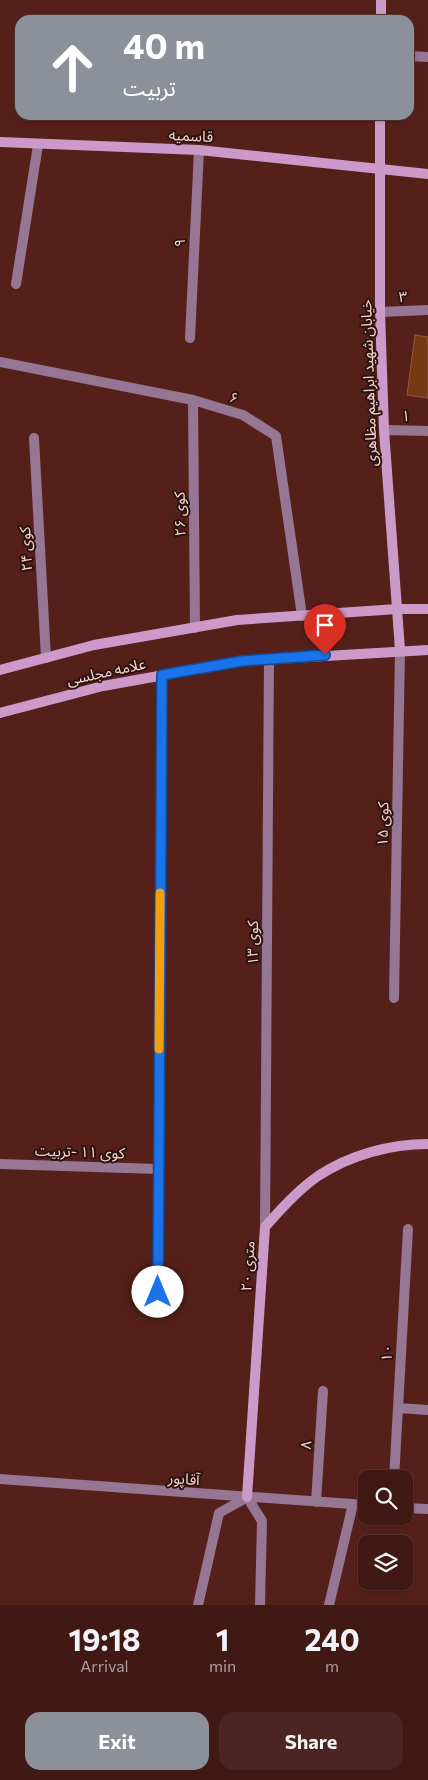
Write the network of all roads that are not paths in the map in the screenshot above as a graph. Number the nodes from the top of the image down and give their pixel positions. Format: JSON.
{"nodes":[{"id":1,"x":380,"y":0,"type":"edge"},
{"id":2,"x":381,"y":15,"type":"edge"},
{"id":3,"x":414,"y":56,"type":"edge"},
{"id":4,"x":428,"y":57,"type":"edge"},
{"id":5,"x":380,"y":120,"type":"edge"},
{"id":6,"x":0,"y":142,"type":"edge"},
{"id":7,"x":38,"y":145,"type":"junction"},
{"id":8,"x":199,"y":150,"type":"junction"},
{"id":9,"x":379,"y":167,"type":"junction"},
{"id":10,"x":428,"y":174,"type":"edge"},
{"id":11,"x":16,"y":284,"type":"dead end"},
{"id":12,"x":428,"y":310,"type":"edge"},
{"id":13,"x":380,"y":312,"type":"junction"},
{"id":14,"x":190,"y":338,"type":"dead end"},
{"id":15,"x":0,"y":362,"type":"edge"},
{"id":16,"x":193,"y":400,"type":"junction"},
{"id":17,"x":384,"y":430,"type":"junction"},
{"id":18,"x":428,"y":430,"type":"edge"},
{"id":19,"x":34,"y":438,"type":"dead end"},
{"id":20,"x":397,"y":609,"type":"junction"},
{"id":21,"x":428,"y":609,"type":"edge"},
{"id":22,"x":302,"y":616,"type":"junction"},
{"id":23,"x":195,"y":628,"type":"junction"},
{"id":24,"x":400,"y":650,"type":"junction"},
{"id":25,"x":428,"y":650,"type":"edge"},
{"id":26,"x":46,"y":658,"type":"junction"},
{"id":27,"x":269,"y":659,"type":"junction"},
{"id":28,"x":0,"y":670,"type":"edge"},
{"id":29,"x":162,"y":675,"type":"junction"},
{"id":30,"x":0,"y":713,"type":"edge"},
{"id":31,"x":394,"y":998,"type":"dead end"},
{"id":32,"x":428,"y":1144,"type":"edge"},
{"id":33,"x":0,"y":1164,"type":"edge"},
{"id":34,"x":158,"y":1168,"type":"junction"},
{"id":35,"x":265,"y":1227,"type":"junction"},
{"id":36,"x":408,"y":1229,"type":"dead end"},
{"id":37,"x":158,"y":1309,"type":"dead end"},
{"id":38,"x":324,"y":1391,"type":"dead end"},
{"id":39,"x":398,"y":1408,"type":"junction"},
{"id":40,"x":428,"y":1410,"type":"edge"},
{"id":41,"x":395,"y":1470,"type":"edge"},
{"id":42,"x":0,"y":1479,"type":"edge"},
{"id":43,"x":247,"y":1497,"type":"junction"},
{"id":44,"x":316,"y":1502,"type":"junction"},
{"id":45,"x":353,"y":1504,"type":"junction"},
{"id":46,"x":358,"y":1504,"type":"edge"},
{"id":47,"x":413,"y":1508,"type":"edge"},
{"id":48,"x":428,"y":1509,"type":"edge"},
{"id":49,"x":198,"y":1605,"type":"edge"},
{"id":50,"x":260,"y":1605,"type":"edge"},
{"id":51,"x":329,"y":1605,"type":"edge"}],
"edges":[{"from":1,"to":2,"type":"main road"},
{"from":3,"to":4,"type":"street"},
{"from":5,"to":9,"type":"main road","name":"خیابان شهید ابراهیم مظاهری"},
{"from":6,"to":7,"type":"main road","name":"قاسمیه"},
{"from":7,"to":8,"type":"main road","name":"قاسمیه"},
{"from":7,"to":11,"type":"street"},
{"from":8,"to":9,"type":"main road","name":"قاسمیه"},
{"from":8,"to":14,"type":"street","name":"۹"},
{"from":9,"to":10,"type":"main road","name":"قاسمیه"},
{"from":9,"to":13,"type":"main road","name":"خیابان شهید ابراهیم مظاهری"},
{"from":12,"to":13,"type":"street","name":"۳"},
{"from":13,"to":17,"type":"main road","name":"خیابان شهید ابراهیم مظاهری"},
{"from":15,"to":16,"type":"street","name":"۶"},
{"from":16,"to":22,"type":"street","name":"۶"},
{"from":16,"to":23,"type":"street","name":"کوی ۲۶"},
{"from":17,"to":18,"type":"street","name":"۱"},
{"from":17,"to":20,"type":"main road","name":"خیابان شهید ابراهیم مظاهری"},
{"from":19,"to":26,"type":"street","name":"کوی ۲۴"},
{"from":20,"to":21,"type":"main road","name":"علامه مجلسی"},
{"from":20,"to":22,"type":"main road","name":"علامه مجلسی"},
{"from":20,"to":24,"type":"main road","name":"خیابان شهید ابراهیم مظاهری"},
{"from":22,"to":23,"type":"main road","name":"علامه مجلسی"},
{"from":23,"to":26,"type":"main road","name":"علامه مجلسی"},
{"from":24,"to":25,"type":"main road","name":"علامه مجلسی"},
{"from":24,"to":27,"type":"main road","name":"علامه مجلسی"},
{"from":24,"to":31,"type":"street","name":"کوی ۱۵"},
{"from":26,"to":28,"type":"main road","name":"علامه مجلسی"},
{"from":27,"to":29,"type":"main road","name":"علامه مجلسی"},
{"from":27,"to":35,"type":"street","name":"کوی ۱۳"},
{"from":29,"to":30,"type":"main road","name":"علامه مجلسی"},
{"from":29,"to":34,"type":"street"},
{"from":32,"to":35,"type":"main road","name":"۲۰ متری"},
{"from":33,"to":34,"type":"street","name":"کوی ۱۱ -تربیت"},
{"from":34,"to":37,"type":"street"},
{"from":35,"to":43,"type":"main road","name":"۲۰ متری"},
{"from":36,"to":39,"type":"street","name":"۱۰"},
{"from":38,"to":44,"type":"street","name":"۸"},
{"from":39,"to":40,"type":"street"},
{"from":39,"to":41,"type":"street","name":"۱۰"},
{"from":42,"to":43,"type":"street","name":"آقاپور"},
{"from":43,"to":44,"type":"street","name":"آقاپور"},
{"from":43,"to":49,"type":"street"},
{"from":43,"to":50,"type":"street"},
{"from":44,"to":45,"type":"street","name":"آقاپور"},
{"from":45,"to":46,"type":"street","name":"آقاپور"},
{"from":45,"to":51,"type":"street"},
{"from":47,"to":48,"type":"street"}]}
